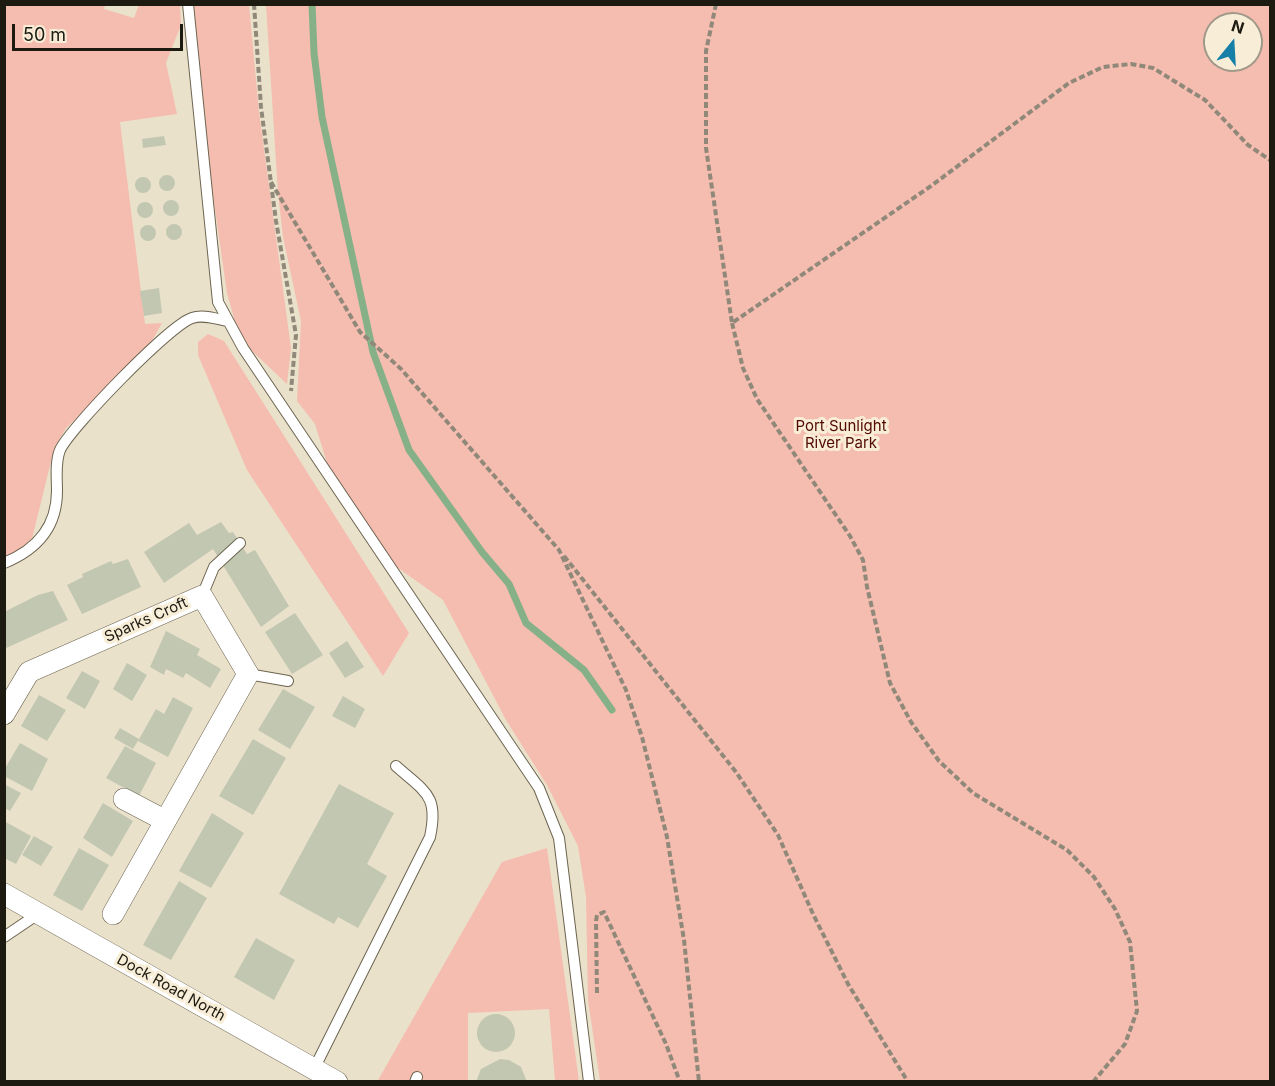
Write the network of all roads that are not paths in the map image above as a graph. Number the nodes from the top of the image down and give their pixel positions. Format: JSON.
{"nodes":[{"id":1,"x":188,"y":4,"type":"edge"},
{"id":2,"x":228,"y":321,"type":"junction"},
{"id":3,"x":240,"y":543,"type":"dead end"},
{"id":4,"x":4,"y":563,"type":"edge"},
{"id":5,"x":202,"y":596,"type":"junction"},
{"id":6,"x":248,"y":674,"type":"junction"},
{"id":7,"x":288,"y":681,"type":"dead end"},
{"id":8,"x":4,"y":714,"type":"edge"},
{"id":9,"x":396,"y":766,"type":"dead end"},
{"id":10,"x":123,"y":799,"type":"dead end"},
{"id":11,"x":164,"y":820,"type":"junction"},
{"id":12,"x":4,"y":894,"type":"edge"},
{"id":13,"x":38,"y":914,"type":"junction"},
{"id":14,"x":113,"y":914,"type":"dead end"},
{"id":15,"x":4,"y":937,"type":"edge"},
{"id":16,"x":314,"y":1069,"type":"junction"},
{"id":17,"x":338,"y":1082,"type":"edge"},
{"id":18,"x":589,"y":1082,"type":"edge"}],
"edges":[{"from":1,"to":2,"type":"lane"},
{"from":2,"to":4,"type":"lane"},
{"from":2,"to":18,"type":"lane"},
{"from":3,"to":5,"type":"lane"},
{"from":5,"to":6,"type":"street","name":"Sparks Croft"},
{"from":5,"to":8,"type":"street","name":"Sparks Croft"},
{"from":6,"to":7,"type":"lane"},
{"from":6,"to":11,"type":"street"},
{"from":9,"to":16,"type":"lane"},
{"from":10,"to":11,"type":"street"},
{"from":11,"to":14,"type":"street"},
{"from":12,"to":13,"type":"street","name":"Dock Road North"},
{"from":13,"to":15,"type":"lane"},
{"from":13,"to":16,"type":"street","name":"Dock Road North"},
{"from":16,"to":17,"type":"street","name":"Dock Road North"}]}
